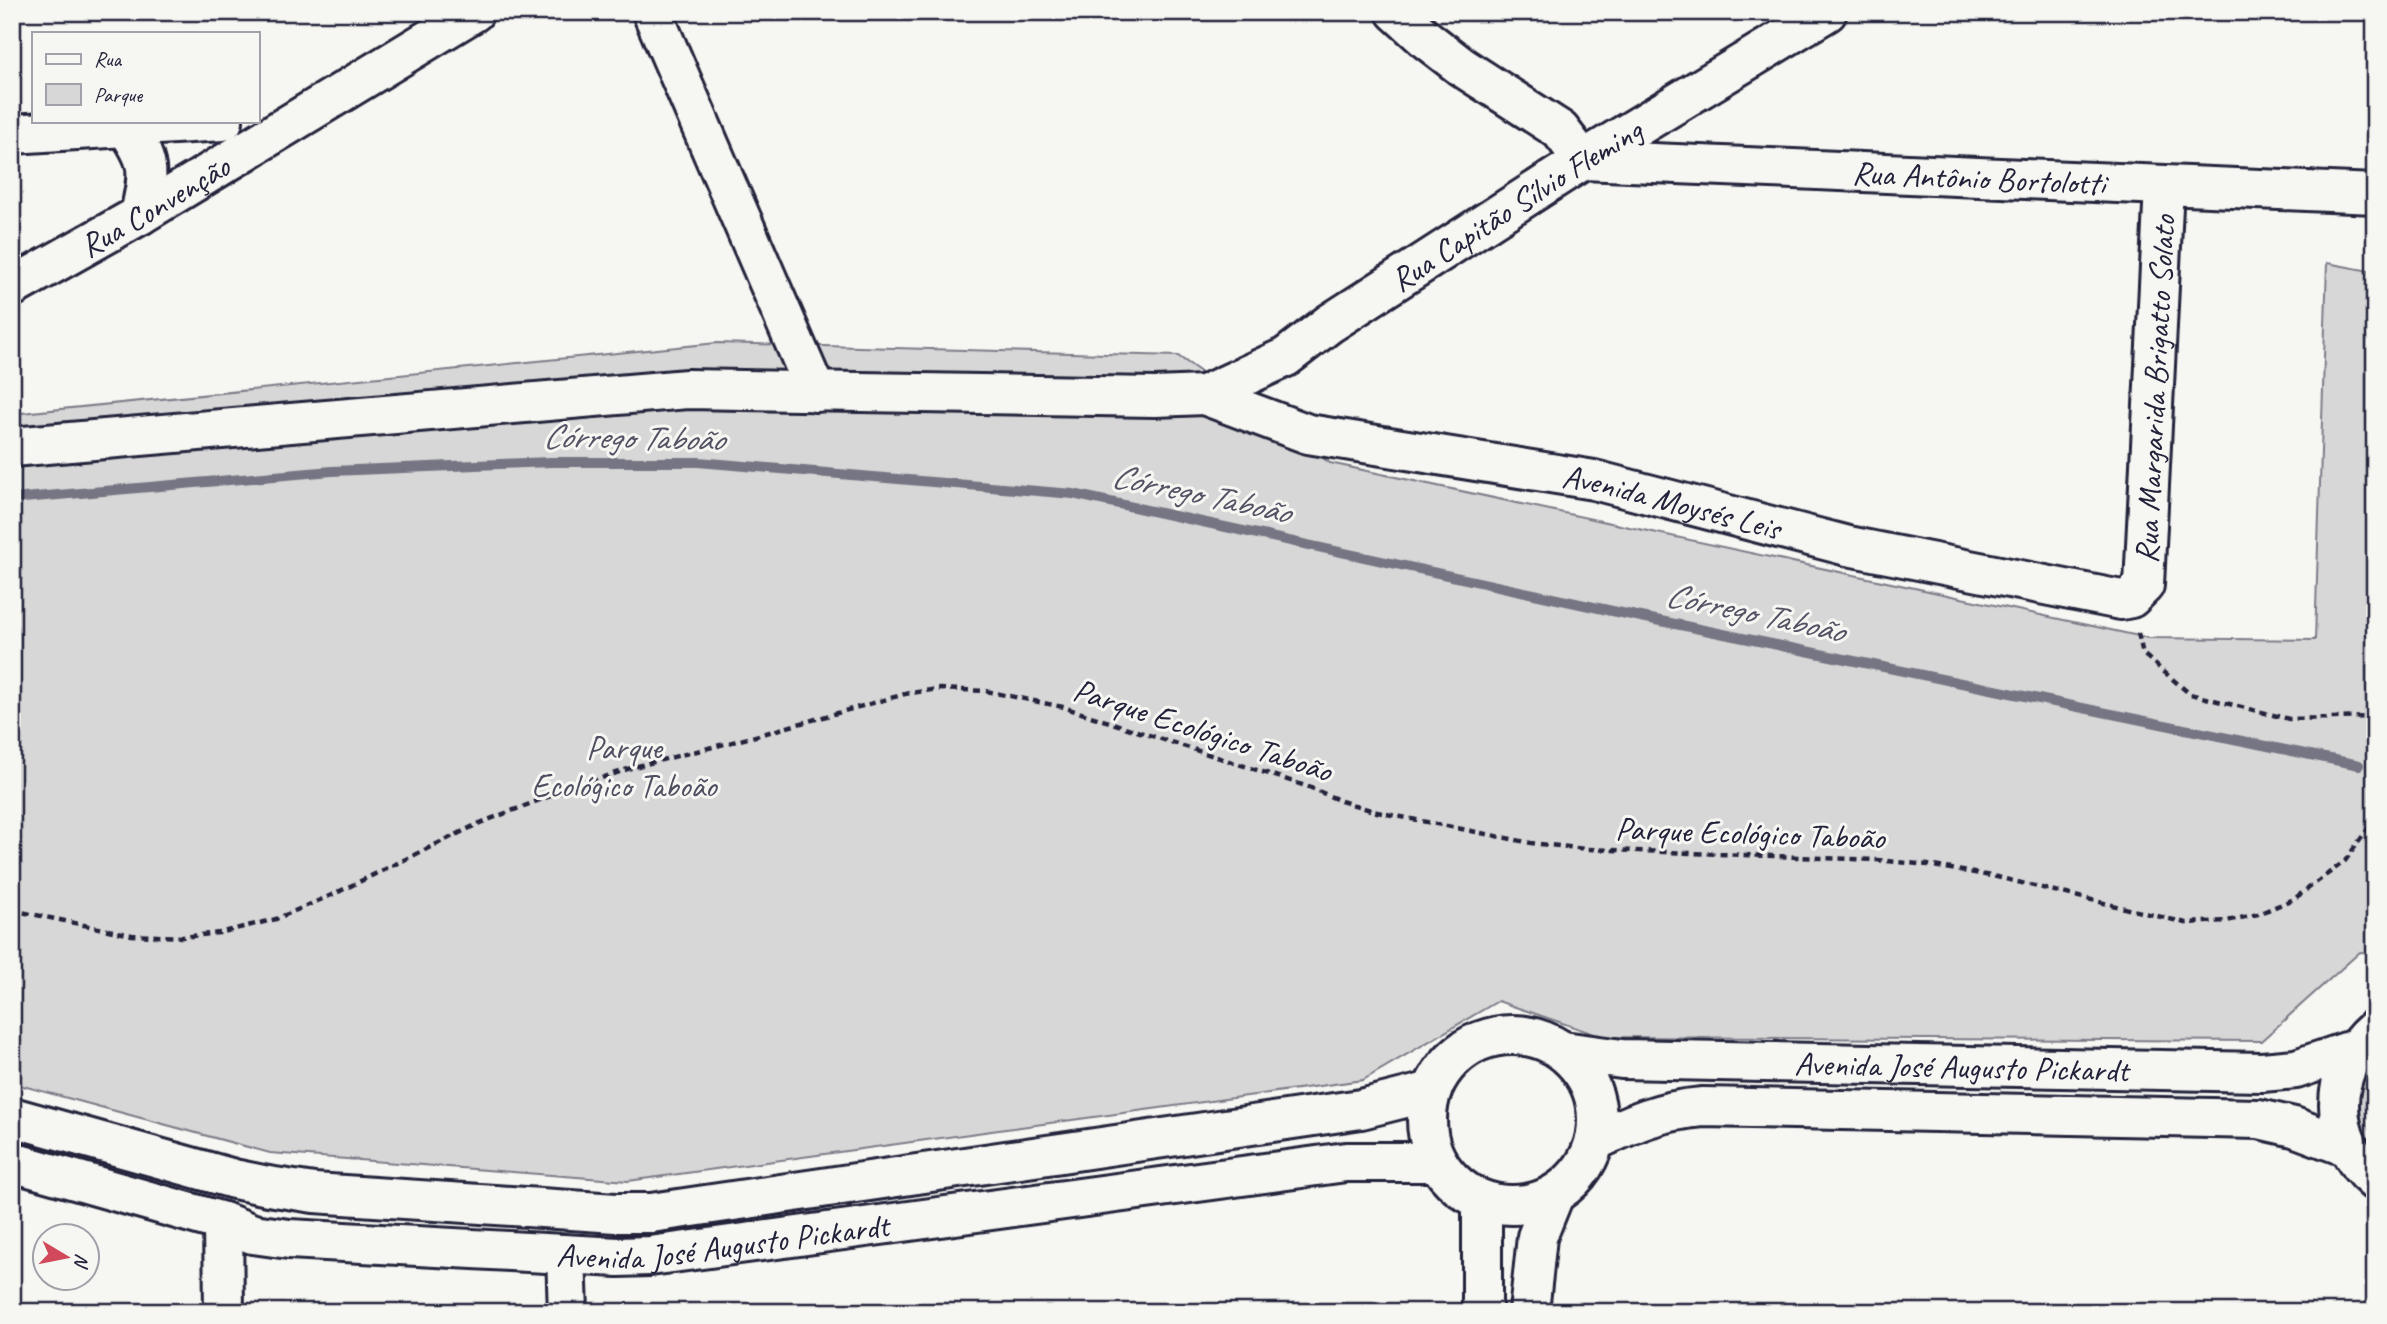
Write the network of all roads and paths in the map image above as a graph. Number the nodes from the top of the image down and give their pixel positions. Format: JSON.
{"nodes":[{"id":1,"x":474,"y":12,"type":"edge"},
{"id":2,"x":652,"y":12,"type":"edge"},
{"id":3,"x":1396,"y":12,"type":"edge"},
{"id":4,"x":1827,"y":12,"type":"edge"},
{"id":5,"x":304,"y":116,"type":"junction"},
{"id":6,"x":259,"y":118,"type":"edge"},
{"id":7,"x":207,"y":122,"type":"edge"},
{"id":8,"x":126,"y":127,"type":"junction"},
{"id":9,"x":12,"y":134,"type":"edge"},
{"id":10,"x":1583,"y":160,"type":"junction"},
{"id":11,"x":2164,"y":186,"type":"junction"},
{"id":12,"x":2375,"y":194,"type":"edge"},
{"id":13,"x":140,"y":215,"type":"junction"},
{"id":14,"x":12,"y":287,"type":"edge"},
{"id":15,"x":816,"y":391,"type":"junction"},
{"id":16,"x":1204,"y":395,"type":"junction"},
{"id":17,"x":12,"y":447,"type":"edge"},
{"id":18,"x":2135,"y":595,"type":"junction"},
{"id":19,"x":2375,"y":717,"type":"edge"},
{"id":20,"x":2375,"y":819,"type":"edge"},
{"id":21,"x":12,"y":910,"type":"edge"},
{"id":22,"x":2375,"y":932,"type":"edge"},
{"id":23,"x":2375,"y":967,"type":"edge"},
{"id":24,"x":2365,"y":1039,"type":"edge"},
{"id":25,"x":1563,"y":1051,"type":"junction"},
{"id":26,"x":1432,"y":1091,"type":"junction"},
{"id":27,"x":12,"y":1116,"type":"edge"},
{"id":28,"x":1595,"y":1141,"type":"junction"},
{"id":29,"x":2347,"y":1147,"type":"junction"},
{"id":30,"x":12,"y":1162,"type":"edge"},
{"id":31,"x":1438,"y":1162,"type":"junction"},
{"id":32,"x":2375,"y":1181,"type":"edge"},
{"id":33,"x":1554,"y":1195,"type":"junction"},
{"id":34,"x":1482,"y":1200,"type":"junction"},
{"id":35,"x":223,"y":1222,"type":"junction"},
{"id":36,"x":566,"y":1255,"type":"junction"},
{"id":37,"x":224,"y":1312,"type":"edge"},
{"id":38,"x":568,"y":1312,"type":"edge"},
{"id":39,"x":1482,"y":1312,"type":"edge"},
{"id":40,"x":1529,"y":1312,"type":"edge"}],
"edges":[{"from":1,"to":5,"type":"street","name":"Rua Convenção"},
{"from":2,"to":15,"type":"street"},
{"from":3,"to":10,"type":"street"},
{"from":4,"to":10,"type":"street","name":"Rua Capitão Sílvio Fleming"},
{"from":5,"to":6,"type":"street"},
{"from":5,"to":13,"type":"street","name":"Rua Convenção"},
{"from":7,"to":8,"type":"street"},
{"from":8,"to":9,"type":"street"},
{"from":8,"to":13,"type":"street"},
{"from":10,"to":11,"type":"street","name":"Rua Antônio Bortolotti"},
{"from":10,"to":16,"type":"street","name":"Rua Capitão Sílvio Fleming"},
{"from":11,"to":12,"type":"street","name":"Rua Antônio Bortolotti"},
{"from":11,"to":18,"type":"street","name":"Rua Margarida Brigatto Solato"},
{"from":13,"to":14,"type":"street","name":"Rua Convenção"},
{"from":15,"to":16,"type":"street"},
{"from":15,"to":17,"type":"street"},
{"from":16,"to":18,"type":"street","name":"Avenida Moysés Leis"},
{"from":18,"to":19,"type":"path"},
{"from":20,"to":21,"type":"path","name":"Parque Ecológico Taboão"},
{"from":22,"to":23,"type":"path"},
{"from":24,"to":25,"type":"street","name":"Avenida José Augusto Pickardt"},
{"from":24,"to":29,"type":"street"},
{"from":25,"to":26,"type":"street"},
{"from":25,"to":28,"type":"street"},
{"from":26,"to":27,"type":"street","name":"Avenida José Augusto Pickardt"},
{"from":26,"to":31,"type":"street"},
{"from":28,"to":29,"type":"street","name":"Avenida José Augusto Pickardt"},
{"from":28,"to":33,"type":"street"},
{"from":29,"to":32,"type":"street"},
{"from":30,"to":35,"type":"street","name":"Avenida José Augusto Pickardt"},
{"from":31,"to":34,"type":"street"},
{"from":31,"to":36,"type":"street","name":"Avenida José Augusto Pickardt"},
{"from":33,"to":34,"type":"street"},
{"from":33,"to":40,"type":"street"},
{"from":34,"to":39,"type":"street"},
{"from":35,"to":36,"type":"street","name":"Avenida José Augusto Pickardt"},
{"from":35,"to":37,"type":"street"},
{"from":36,"to":38,"type":"street"}]}
